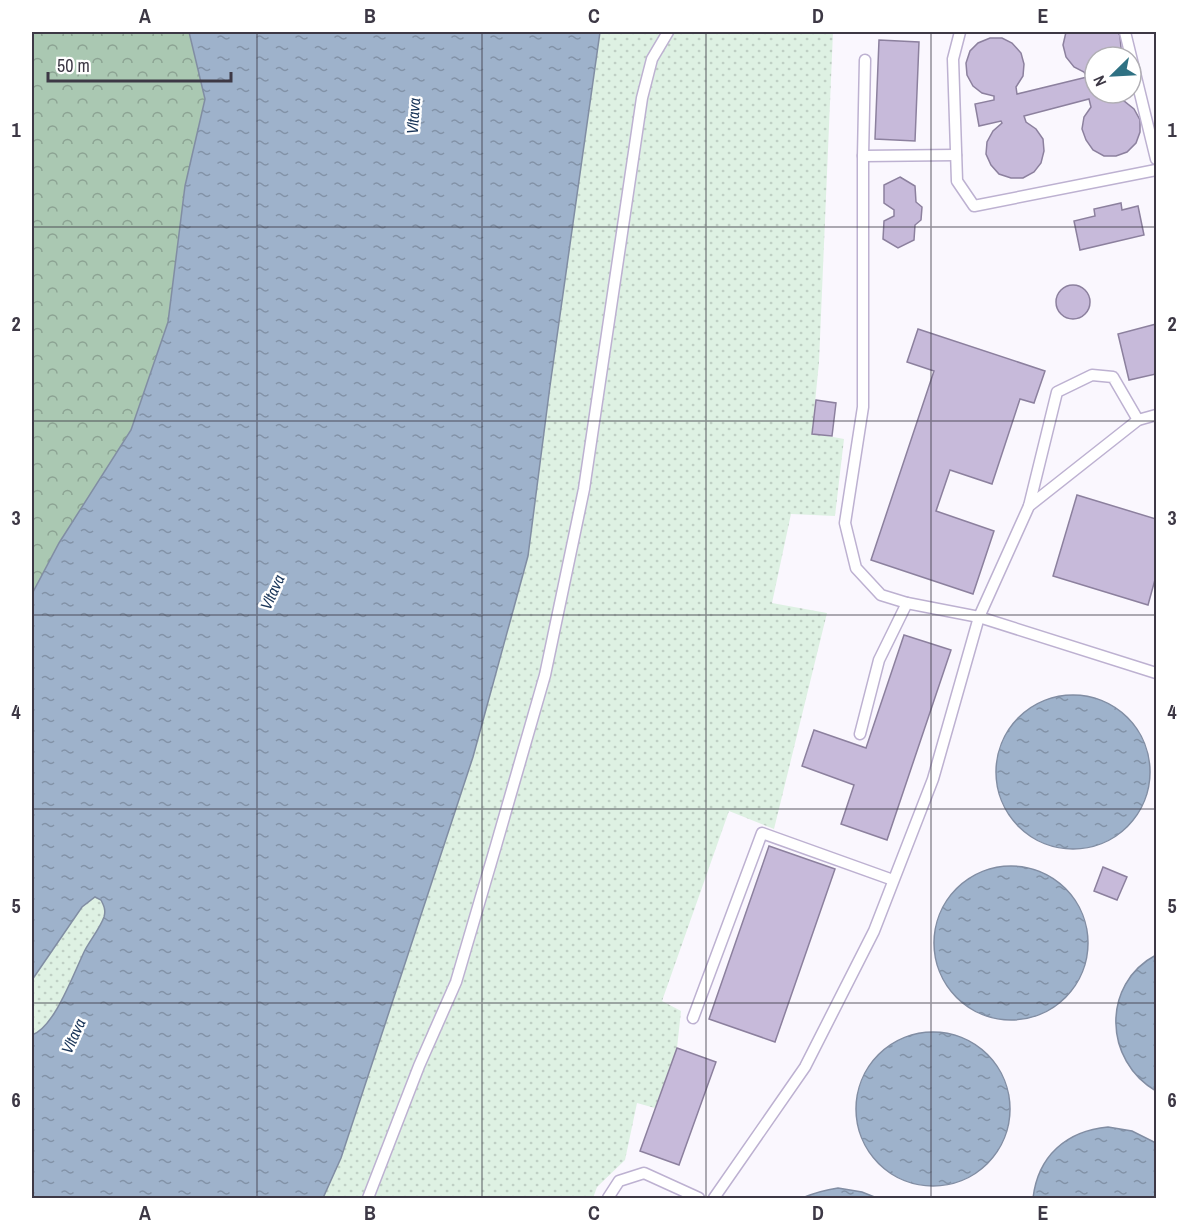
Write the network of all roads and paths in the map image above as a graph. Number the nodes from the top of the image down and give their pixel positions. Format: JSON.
{"nodes":[{"id":1,"x":668,"y":32,"type":"edge"},
{"id":2,"x":960,"y":32,"type":"edge"},
{"id":3,"x":1125,"y":32,"type":"edge"},
{"id":4,"x":865,"y":60,"type":"dead end"},
{"id":5,"x":863,"y":156,"type":"junction"},
{"id":6,"x":956,"y":156,"type":"junction"},
{"id":7,"x":1156,"y":159,"type":"edge"},
{"id":8,"x":1156,"y":170,"type":"edge"},
{"id":9,"x":1156,"y":415,"type":"edge"},
{"id":10,"x":1138,"y":420,"type":"junction"},
{"id":11,"x":1029,"y":506,"type":"junction"},
{"id":12,"x":907,"y":603,"type":"junction"},
{"id":13,"x":979,"y":617,"type":"junction"},
{"id":14,"x":1156,"y":673,"type":"edge"},
{"id":15,"x":860,"y":734,"type":"dead end"},
{"id":16,"x":893,"y":880,"type":"junction"},
{"id":17,"x":693,"y":1018,"type":"dead end"},
{"id":18,"x":368,"y":1198,"type":"edge"},
{"id":19,"x":608,"y":1198,"type":"edge"},
{"id":20,"x":699,"y":1198,"type":"edge"},
{"id":21,"x":714,"y":1198,"type":"edge"}],
"edges":[{"from":1,"to":18,"type":"lane"},
{"from":2,"to":6,"type":"lane"},
{"from":3,"to":7,"type":"lane"},
{"from":4,"to":5,"type":"lane"},
{"from":5,"to":6,"type":"lane"},
{"from":5,"to":12,"type":"lane"},
{"from":6,"to":8,"type":"lane"},
{"from":9,"to":10,"type":"lane"},
{"from":10,"to":11,"type":"lane"},
{"from":10,"to":11,"type":"lane"},
{"from":11,"to":13,"type":"lane"},
{"from":12,"to":13,"type":"lane"},
{"from":12,"to":15,"type":"lane"},
{"from":13,"to":14,"type":"lane"},
{"from":13,"to":16,"type":"lane"},
{"from":16,"to":17,"type":"lane"},
{"from":16,"to":21,"type":"lane"},
{"from":19,"to":20,"type":"lane"}]}
